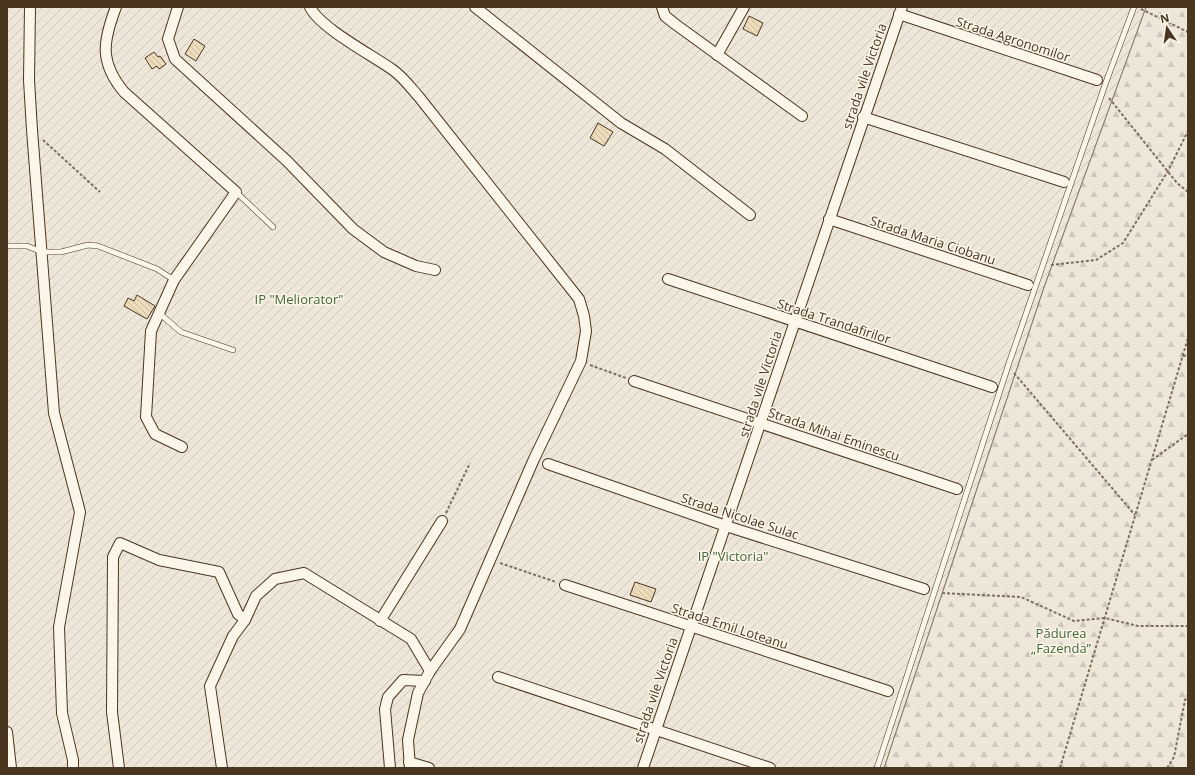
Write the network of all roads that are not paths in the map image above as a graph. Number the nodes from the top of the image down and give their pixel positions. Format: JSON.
{"nodes":[{"id":1,"x":30,"y":7,"type":"edge"},
{"id":2,"x":116,"y":7,"type":"edge"},
{"id":3,"x":178,"y":7,"type":"edge"},
{"id":4,"x":310,"y":7,"type":"edge"},
{"id":5,"x":475,"y":7,"type":"edge"},
{"id":6,"x":662,"y":7,"type":"edge"},
{"id":7,"x":744,"y":7,"type":"edge"},
{"id":8,"x":1135,"y":7,"type":"edge"},
{"id":9,"x":900,"y":11,"type":"edge"},
{"id":10,"x":717,"y":55,"type":"junction"},
{"id":11,"x":1097,"y":80,"type":"dead end"},
{"id":12,"x":802,"y":116,"type":"dead end"},
{"id":13,"x":863,"y":117,"type":"junction"},
{"id":14,"x":1064,"y":182,"type":"dead end"},
{"id":15,"x":236,"y":192,"type":"junction"},
{"id":16,"x":750,"y":215,"type":"dead end"},
{"id":17,"x":830,"y":220,"type":"junction"},
{"id":18,"x":273,"y":227,"type":"dead end"},
{"id":19,"x":7,"y":246,"type":"edge"},
{"id":20,"x":42,"y":252,"type":"junction"},
{"id":21,"x":435,"y":270,"type":"dead end"},
{"id":22,"x":668,"y":279,"type":"dead end"},
{"id":23,"x":174,"y":280,"type":"junction"},
{"id":24,"x":1028,"y":285,"type":"dead end"},
{"id":25,"x":159,"y":313,"type":"junction"},
{"id":26,"x":794,"y":322,"type":"junction"},
{"id":27,"x":233,"y":350,"type":"dead end"},
{"id":28,"x":634,"y":381,"type":"road end"},
{"id":29,"x":992,"y":387,"type":"dead end"},
{"id":30,"x":761,"y":423,"type":"junction"},
{"id":31,"x":182,"y":447,"type":"dead end"},
{"id":32,"x":548,"y":464,"type":"dead end"},
{"id":33,"x":957,"y":489,"type":"dead end"},
{"id":34,"x":442,"y":521,"type":"road end"},
{"id":35,"x":726,"y":526,"type":"junction"},
{"id":36,"x":565,"y":585,"type":"road end"},
{"id":37,"x":929,"y":591,"type":"junction"},
{"id":38,"x":245,"y":620,"type":"junction"},
{"id":39,"x":380,"y":621,"type":"junction"},
{"id":40,"x":690,"y":627,"type":"junction"},
{"id":41,"x":430,"y":671,"type":"junction"},
{"id":42,"x":498,"y":677,"type":"dead end"},
{"id":43,"x":424,"y":681,"type":"junction"},
{"id":44,"x":888,"y":692,"type":"dead end"},
{"id":45,"x":656,"y":731,"type":"junction"},
{"id":46,"x":7,"y":732,"type":"edge"},
{"id":47,"x":409,"y":765,"type":"edge"},
{"id":48,"x":11,"y":768,"type":"edge"},
{"id":49,"x":73,"y":768,"type":"edge"},
{"id":50,"x":119,"y":768,"type":"edge"},
{"id":51,"x":222,"y":768,"type":"edge"},
{"id":52,"x":390,"y":768,"type":"edge"},
{"id":53,"x":429,"y":768,"type":"edge"},
{"id":54,"x":642,"y":768,"type":"edge"},
{"id":55,"x":770,"y":768,"type":"edge"},
{"id":56,"x":877,"y":768,"type":"edge"}],
"edges":[{"from":1,"to":20,"type":"street"},
{"from":2,"to":15,"type":"street"},
{"from":3,"to":21,"type":"street"},
{"from":4,"to":41,"type":"street"},
{"from":5,"to":16,"type":"street"},
{"from":6,"to":10,"type":"street"},
{"from":7,"to":10,"type":"street"},
{"from":8,"to":37,"type":"lane"},
{"from":9,"to":11,"type":"street","name":"Strada Agronomilor"},
{"from":9,"to":13,"type":"street","name":"strada vile Victoria"},
{"from":10,"to":12,"type":"street"},
{"from":13,"to":14,"type":"street"},
{"from":13,"to":17,"type":"street","name":"strada vile Victoria"},
{"from":15,"to":18,"type":"lane"},
{"from":15,"to":23,"type":"street"},
{"from":17,"to":24,"type":"street","name":"Strada Maria Ciobanu"},
{"from":17,"to":26,"type":"street","name":"strada vile Victoria"},
{"from":19,"to":20,"type":"lane"},
{"from":20,"to":23,"type":"lane"},
{"from":20,"to":49,"type":"street"},
{"from":22,"to":26,"type":"street","name":"Strada Trandafirilor"},
{"from":23,"to":25,"type":"street"},
{"from":25,"to":27,"type":"lane"},
{"from":25,"to":31,"type":"street"},
{"from":26,"to":29,"type":"street","name":"Strada Trandafirilor"},
{"from":26,"to":30,"type":"street","name":"strada vile Victoria"},
{"from":28,"to":30,"type":"street","name":"Strada Mihai Eminescu"},
{"from":30,"to":33,"type":"street","name":"Strada Mihai Eminescu"},
{"from":30,"to":35,"type":"street","name":"strada vile Victoria"},
{"from":32,"to":35,"type":"street","name":"Strada Nicolae Sulac"},
{"from":34,"to":39,"type":"street"},
{"from":35,"to":37,"type":"street","name":"Strada Nicolae Sulac"},
{"from":35,"to":40,"type":"street","name":"strada vile Victoria"},
{"from":36,"to":40,"type":"street","name":"Strada Emil Loteanu"},
{"from":37,"to":56,"type":"lane"},
{"from":38,"to":39,"type":"street"},
{"from":38,"to":50,"type":"street"},
{"from":38,"to":51,"type":"street"},
{"from":39,"to":41,"type":"street"},
{"from":40,"to":44,"type":"street","name":"Strada Emil Loteanu"},
{"from":40,"to":45,"type":"street","name":"strada vile Victoria"},
{"from":41,"to":43,"type":"street"},
{"from":42,"to":45,"type":"street"},
{"from":43,"to":47,"type":"street"},
{"from":43,"to":52,"type":"street"},
{"from":45,"to":54,"type":"street","name":"strada vile Victoria"},
{"from":45,"to":55,"type":"street"},
{"from":46,"to":48,"type":"street"},
{"from":47,"to":53,"type":"street"}]}
